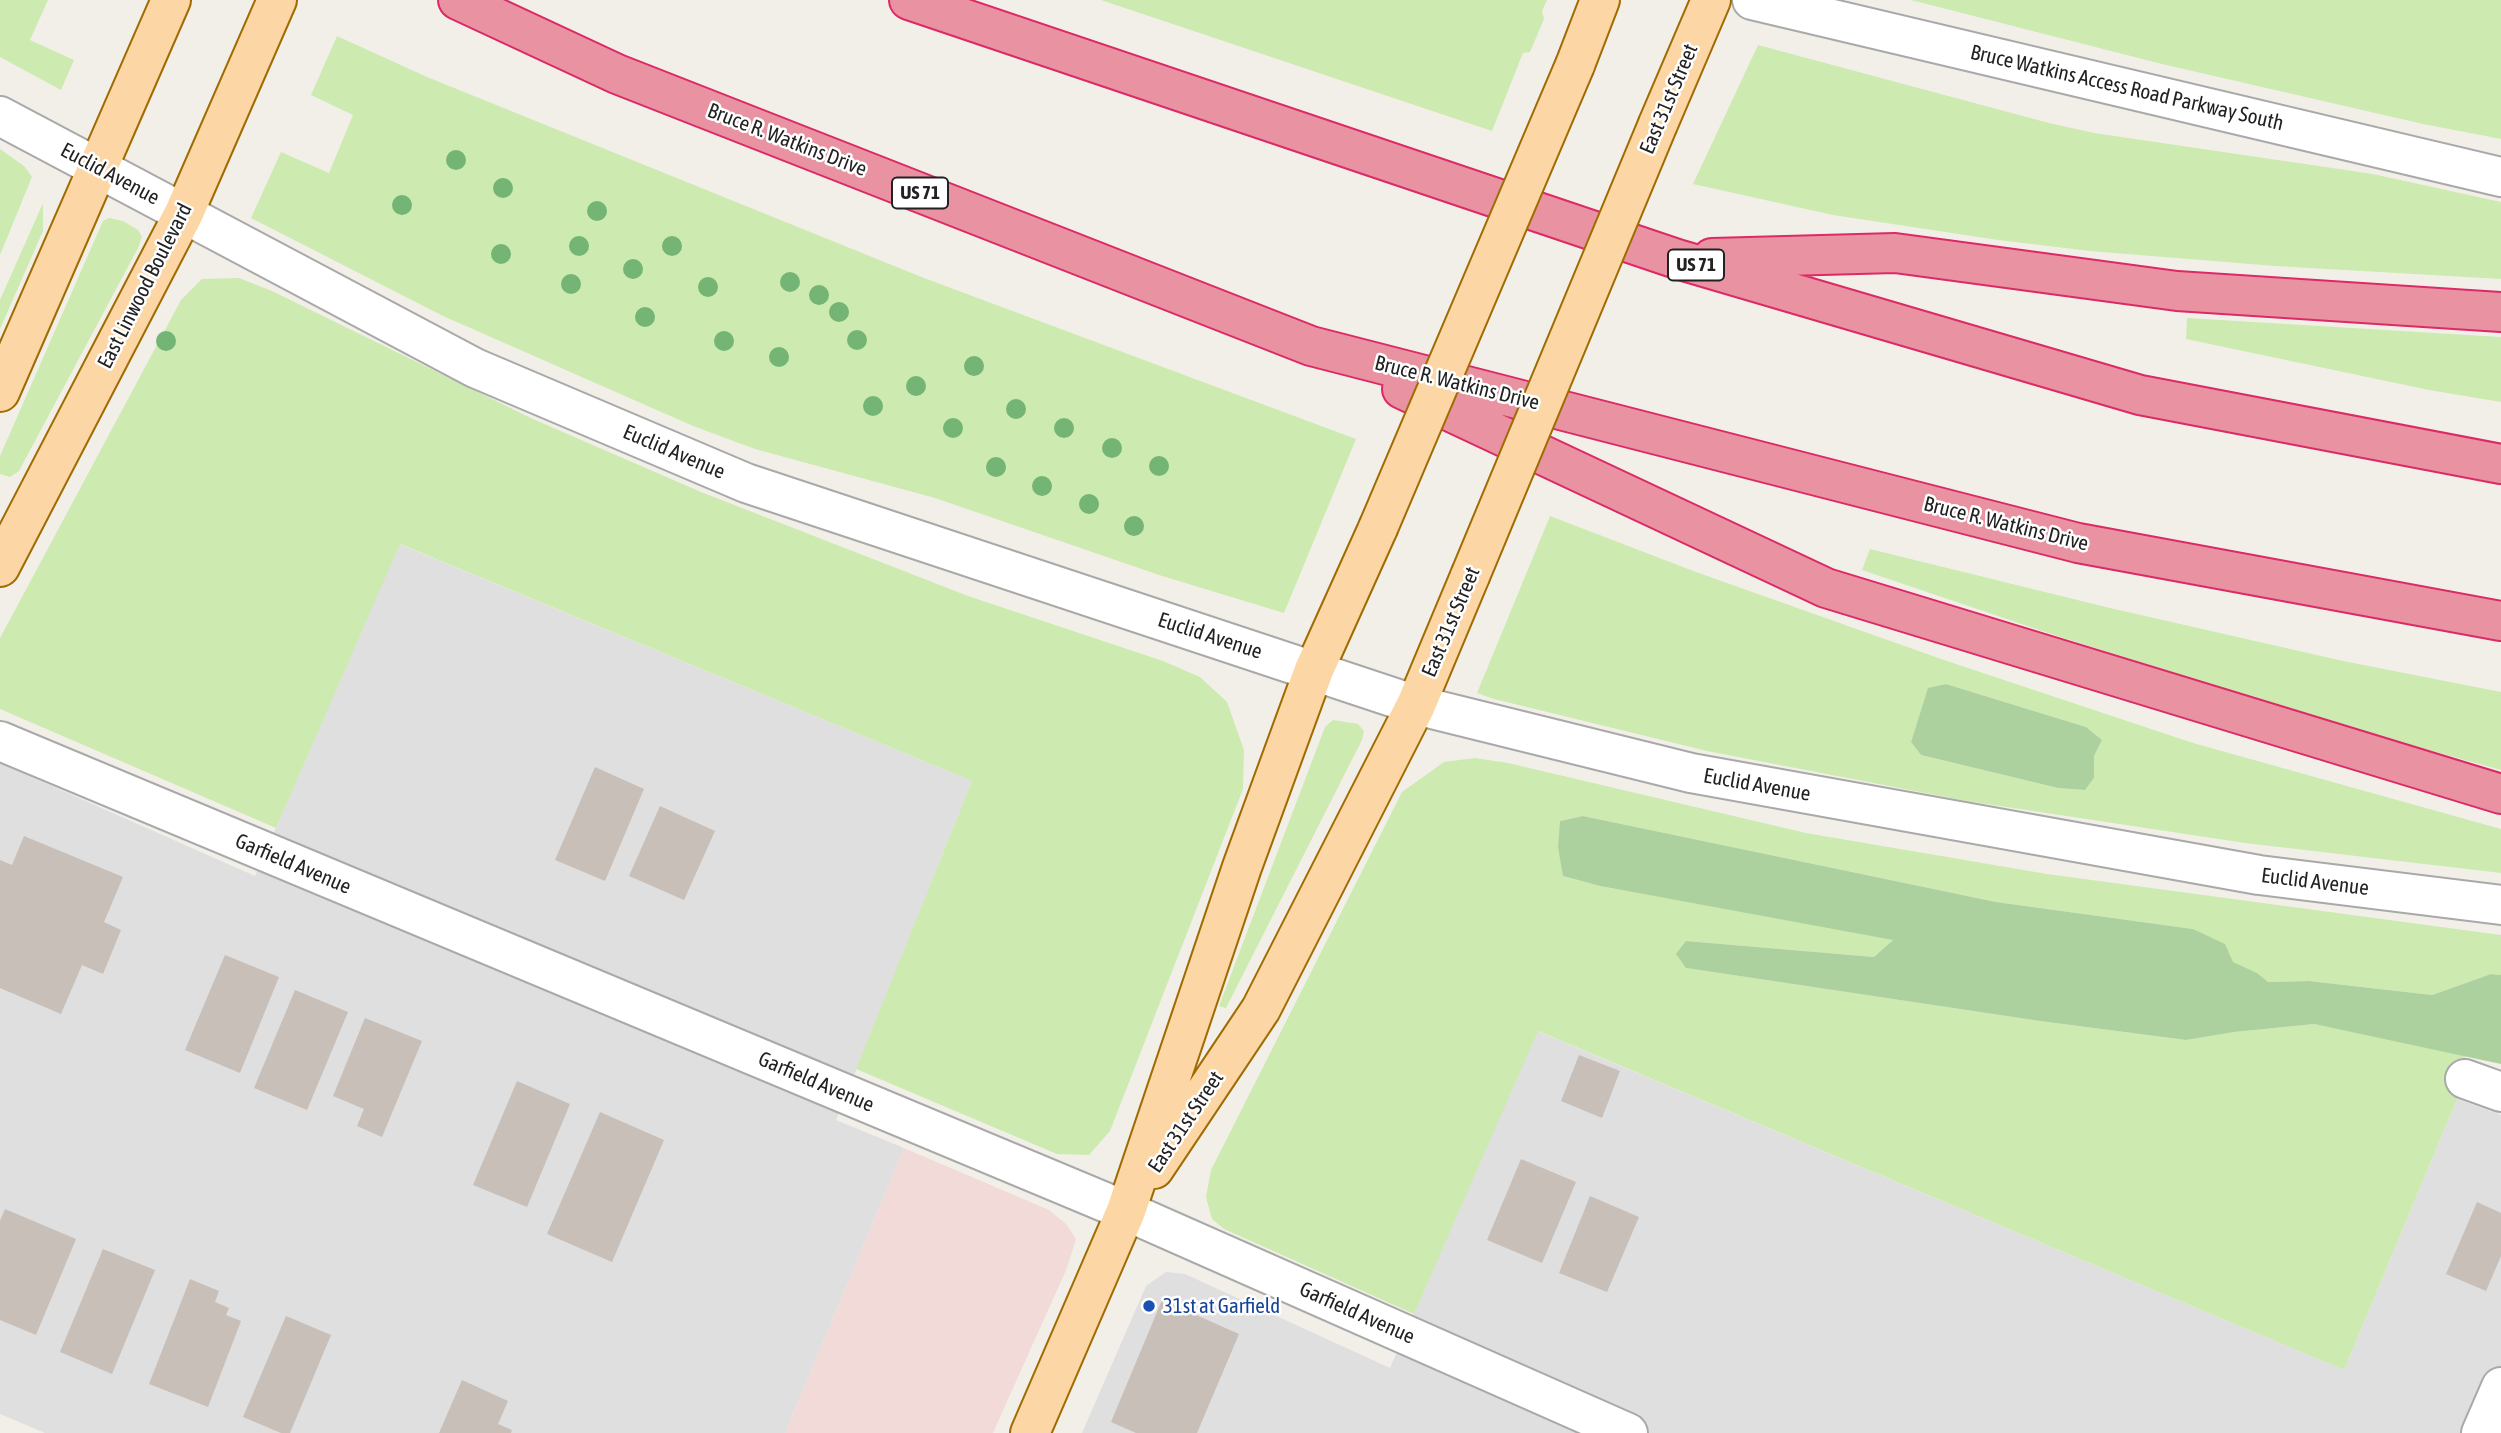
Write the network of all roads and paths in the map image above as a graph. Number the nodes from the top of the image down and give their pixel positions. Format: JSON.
{"nodes":[{"id":1,"x":277,"y":0,"type":"edge"},
{"id":2,"x":458,"y":0,"type":"edge"},
{"id":3,"x":909,"y":0,"type":"edge"},
{"id":4,"x":1600,"y":0,"type":"edge"},
{"id":5,"x":1711,"y":0,"type":"edge"},
{"id":6,"x":1752,"y":0,"type":"edge"},
{"id":7,"x":164,"y":16,"type":"edge"},
{"id":8,"x":0,"y":116,"type":"edge"},
{"id":9,"x":98,"y":168,"type":"junction"},
{"id":10,"x":2501,"y":177,"type":"edge"},
{"id":11,"x":184,"y":213,"type":"junction"},
{"id":12,"x":1677,"y":259,"type":"junction"},
{"id":13,"x":2501,"y":312,"type":"edge"},
{"id":14,"x":1311,"y":346,"type":"junction"},
{"id":15,"x":0,"y":392,"type":"edge"},
{"id":16,"x":2501,"y":464,"type":"edge"},
{"id":17,"x":0,"y":567,"type":"edge"},
{"id":18,"x":2501,"y":621,"type":"edge"},
{"id":19,"x":1314,"y":670,"type":"junction"},
{"id":20,"x":1416,"y":705,"type":"junction"},
{"id":21,"x":0,"y":741,"type":"edge"},
{"id":22,"x":2501,"y":794,"type":"edge"},
{"id":23,"x":2501,"y":905,"type":"edge"},
{"id":24,"x":2465,"y":1079,"type":"dead end"},
{"id":25,"x":2501,"y":1091,"type":"edge"},
{"id":26,"x":1126,"y":1212,"type":"junction"},
{"id":27,"x":2501,"y":1387,"type":"edge"},
{"id":28,"x":1030,"y":1433,"type":"edge"},
{"id":29,"x":1628,"y":1433,"type":"edge"},
{"id":30,"x":2481,"y":1433,"type":"edge"}],
"edges":[{"from":1,"to":11,"type":"main road","name":"East Linwood Boulevard"},
{"from":2,"to":14,"type":"highway","name":"Bruce R. Watkins Drive","number":"US 71"},
{"from":3,"to":12,"type":"highway","number":"US 71"},
{"from":4,"to":19,"type":"main road","name":"East 31st Street","bridge":true},
{"from":5,"to":20,"type":"main road","name":"East 31st Street","bridge":true},
{"from":6,"to":10,"type":"street","name":"Bruce Watkins Access Road Parkway South"},
{"from":7,"to":9,"type":"main road"},
{"from":8,"to":9,"type":"street","name":"Euclid Avenue"},
{"from":9,"to":11,"type":"street","name":"Euclid Avenue"},
{"from":9,"to":15,"type":"main road"},
{"from":11,"to":17,"type":"main road","name":"East Linwood Boulevard"},
{"from":11,"to":19,"type":"street","name":"Euclid Avenue"},
{"from":12,"to":13,"type":"highway"},
{"from":12,"to":16,"type":"highway","number":"US 71"},
{"from":14,"to":18,"type":"highway","name":"Bruce R. Watkins Drive","number":"US 71"},
{"from":14,"to":22,"type":"highway"},
{"from":19,"to":20,"type":"street","name":"Euclid Avenue"},
{"from":19,"to":26,"type":"main road","name":"East 31st Street"},
{"from":20,"to":23,"type":"street","name":"Euclid Avenue"},
{"from":20,"to":26,"type":"main road","name":"East 31st Street"},
{"from":21,"to":26,"type":"street","name":"Garfield Avenue"},
{"from":24,"to":25,"type":"street"},
{"from":26,"to":28,"type":"main road","name":"East 31st Street"},
{"from":26,"to":29,"type":"street","name":"Garfield Avenue"},
{"from":27,"to":30,"type":"street"}]}
